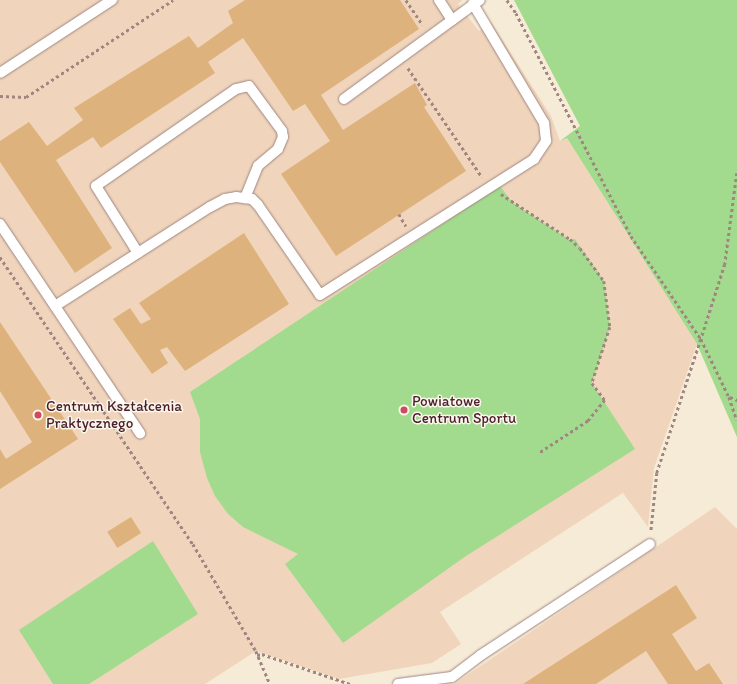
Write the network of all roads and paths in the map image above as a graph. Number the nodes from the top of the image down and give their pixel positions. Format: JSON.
{"nodes":[{"id":1,"x":112,"y":0,"type":"edge"},
{"id":2,"x":173,"y":0,"type":"edge"},
{"id":3,"x":406,"y":0,"type":"edge"},
{"id":4,"x":439,"y":0,"type":"edge"},
{"id":5,"x":508,"y":0,"type":"edge"},
{"id":6,"x":476,"y":2,"type":"edge"},
{"id":7,"x":452,"y":20,"type":"junction"},
{"id":8,"x":430,"y":36,"type":"junction"},
{"id":9,"x":401,"y":57,"type":"junction"},
{"id":10,"x":0,"y":73,"type":"edge"},
{"id":11,"x":0,"y":96,"type":"edge"},
{"id":12,"x":344,"y":99,"type":"dead end"},
{"id":13,"x":737,"y":173,"type":"edge"},
{"id":14,"x":488,"y":187,"type":"junction"},
{"id":15,"x":245,"y":198,"type":"junction"},
{"id":16,"x":0,"y":224,"type":"edge"},
{"id":17,"x":138,"y":253,"type":"junction"},
{"id":18,"x":0,"y":257,"type":"edge"},
{"id":19,"x":55,"y":306,"type":"junction"},
{"id":20,"x":701,"y":339,"type":"junction"},
{"id":21,"x":730,"y":397,"type":"junction"},
{"id":22,"x":737,"y":400,"type":"edge"},
{"id":23,"x":737,"y":420,"type":"edge"},
{"id":24,"x":140,"y":433,"type":"dead end"},
{"id":25,"x":538,"y":454,"type":"dead end"},
{"id":26,"x":650,"y":544,"type":"joint"},
{"id":27,"x":257,"y":655,"type":"junction"},
{"id":28,"x":455,"y":680,"type":"edge"},
{"id":29,"x":270,"y":684,"type":"edge"},
{"id":30,"x":350,"y":684,"type":"edge"},
{"id":31,"x":398,"y":684,"type":"edge"}],
"edges":[{"from":1,"to":10,"type":"lane"},
{"from":2,"to":11,"type":"path"},
{"from":3,"to":8,"type":"path"},
{"from":4,"to":7,"type":"lane"},
{"from":5,"to":20,"type":"path"},
{"from":6,"to":7,"type":"lane"},
{"from":6,"to":14,"type":"lane"},
{"from":7,"to":8,"type":"lane"},
{"from":8,"to":9,"type":"lane"},
{"from":9,"to":12,"type":"lane"},
{"from":9,"to":14,"type":"path"},
{"from":13,"to":20,"type":"path"},
{"from":14,"to":15,"type":"lane"},
{"from":14,"to":25,"type":"path"},
{"from":15,"to":17,"type":"lane"},
{"from":15,"to":17,"type":"lane"},
{"from":16,"to":19,"type":"lane"},
{"from":17,"to":19,"type":"lane"},
{"from":18,"to":27,"type":"path"},
{"from":19,"to":24,"type":"lane"},
{"from":20,"to":21,"type":"path"},
{"from":20,"to":26,"type":"path"},
{"from":21,"to":22,"type":"path"},
{"from":21,"to":23,"type":"path"},
{"from":26,"to":28,"type":"lane"},
{"from":27,"to":29,"type":"path"},
{"from":27,"to":30,"type":"path"},
{"from":28,"to":31,"type":"lane"}]}
